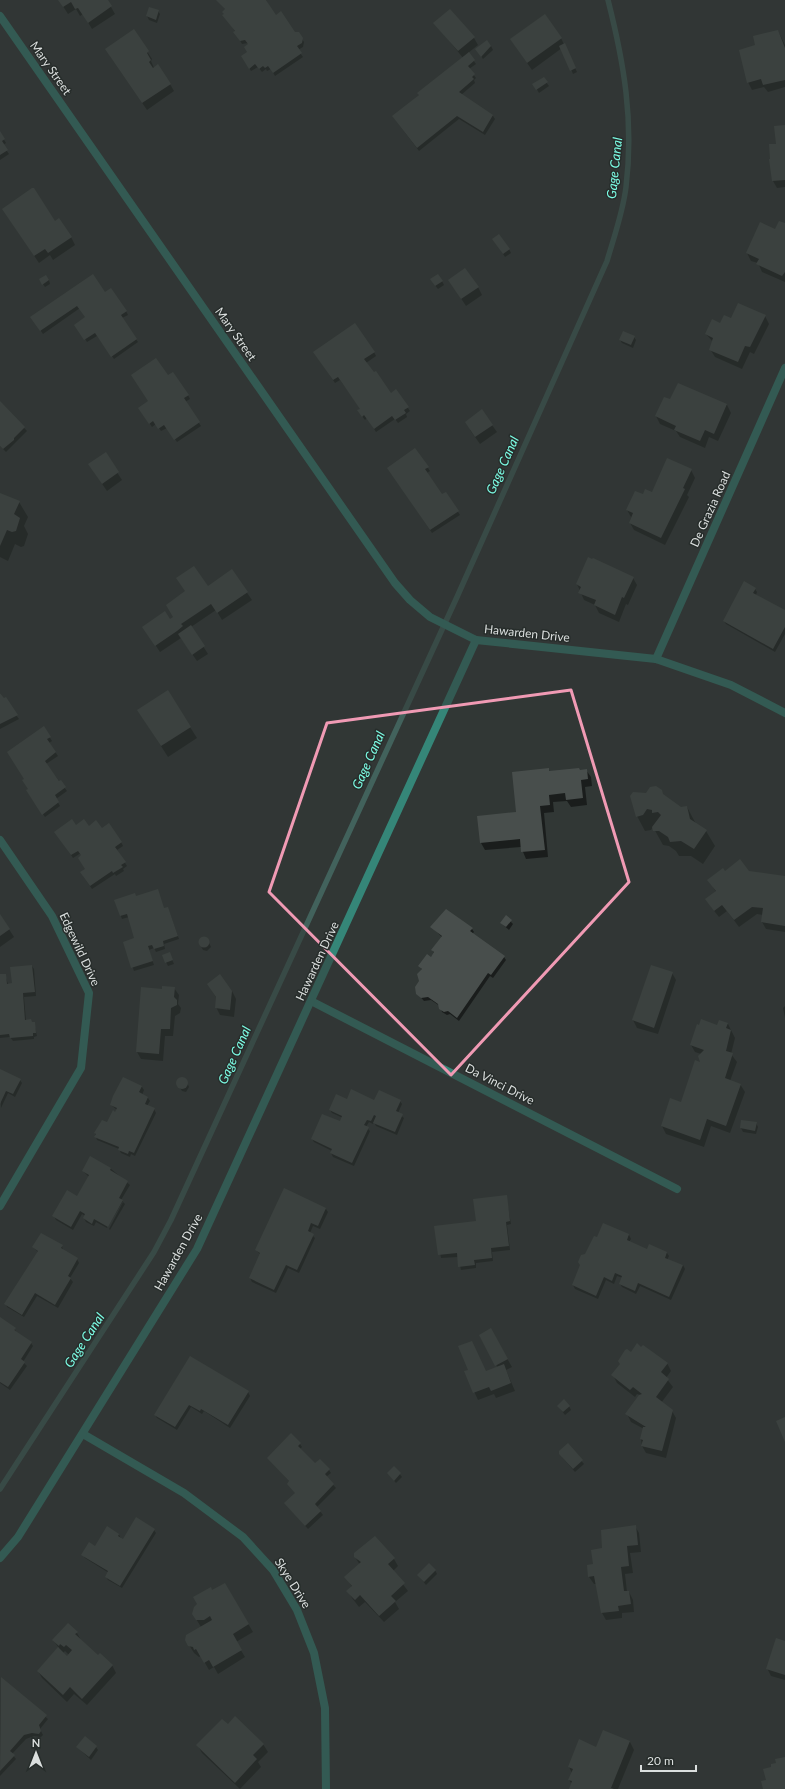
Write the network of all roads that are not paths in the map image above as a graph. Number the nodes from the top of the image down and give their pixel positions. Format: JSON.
{"nodes":[{"id":1,"x":0,"y":16,"type":"edge"},
{"id":2,"x":785,"y":368,"type":"edge"},
{"id":3,"x":476,"y":640,"type":"junction"},
{"id":4,"x":656,"y":659,"type":"junction"},
{"id":5,"x":785,"y":713,"type":"edge"},
{"id":6,"x":0,"y":840,"type":"edge"},
{"id":7,"x":311,"y":1001,"type":"junction"},
{"id":8,"x":677,"y":1189,"type":"dead end"},
{"id":9,"x":0,"y":1206,"type":"edge"},
{"id":10,"x":83,"y":1434,"type":"junction"},
{"id":11,"x":0,"y":1558,"type":"edge"},
{"id":12,"x":326,"y":1789,"type":"edge"}],
"edges":[{"from":1,"to":3,"type":"street","name":"Mary Street"},
{"from":2,"to":4,"type":"street","name":"De Grazia Road"},
{"from":3,"to":4,"type":"street","name":"Hawarden Drive"},
{"from":3,"to":7,"type":"street","name":"Hawarden Drive"},
{"from":4,"to":5,"type":"street","name":"Hawarden Drive"},
{"from":6,"to":9,"type":"street","name":"Edgewild Drive"},
{"from":7,"to":8,"type":"street","name":"Da Vinci Drive"},
{"from":7,"to":10,"type":"street","name":"Hawarden Drive"},
{"from":10,"to":11,"type":"street","name":"Hawarden Drive"},
{"from":10,"to":12,"type":"street","name":"Skye Drive"}]}
